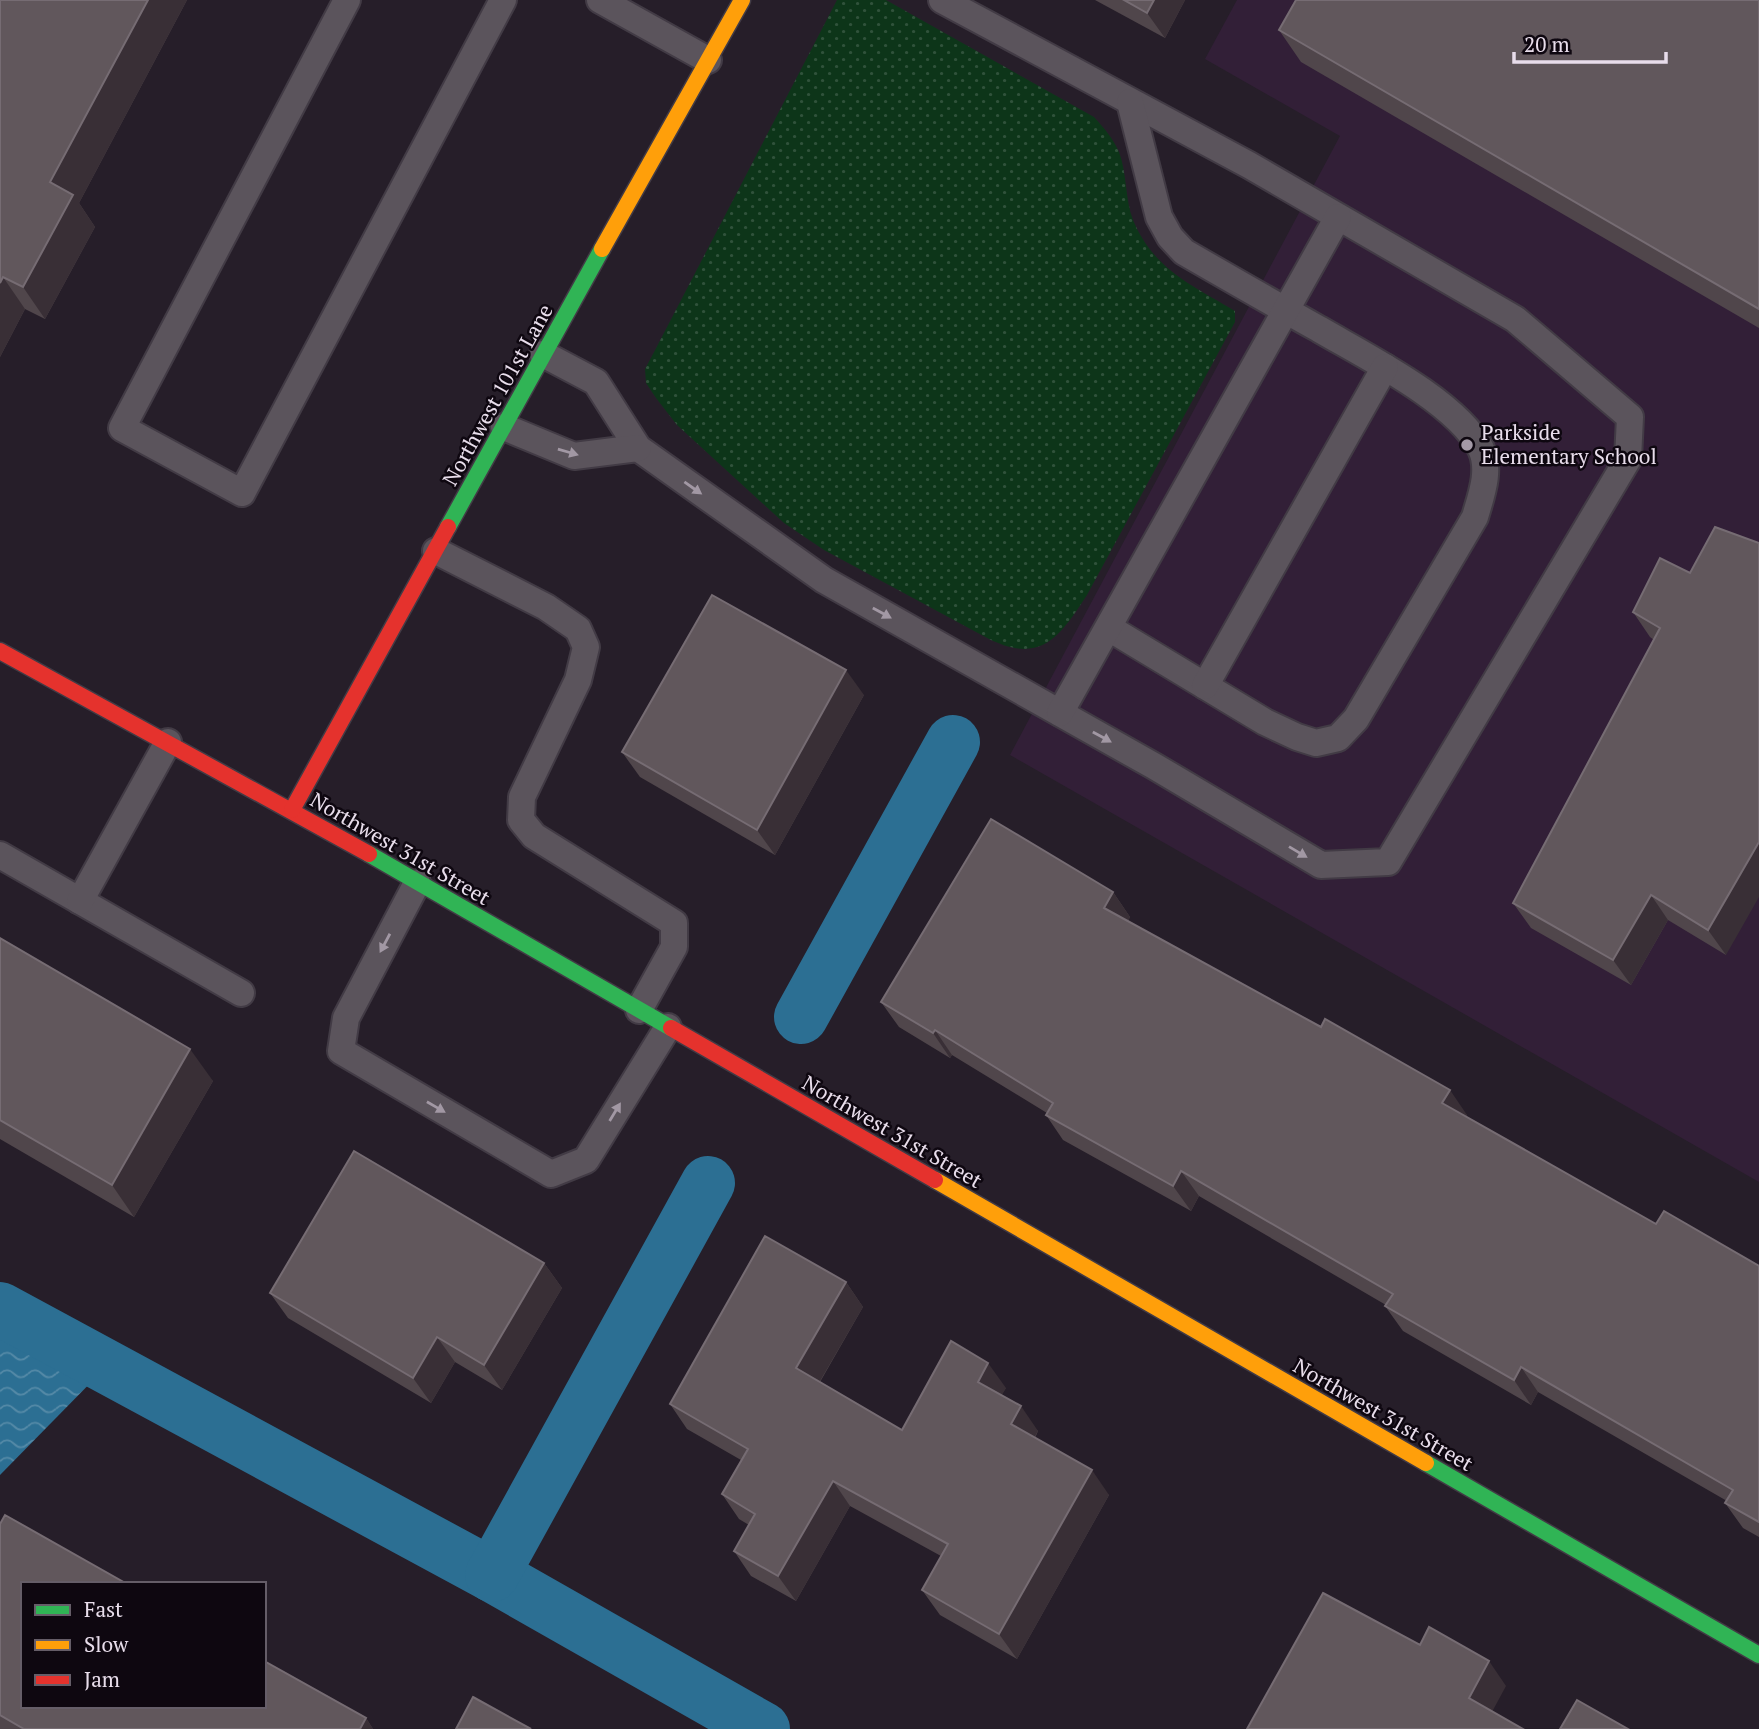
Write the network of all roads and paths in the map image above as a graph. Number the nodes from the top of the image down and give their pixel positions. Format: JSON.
{"nodes":[{"id":1,"x":347,"y":0,"type":"edge"},
{"id":2,"x":503,"y":0,"type":"edge"},
{"id":3,"x":600,"y":0,"type":"edge"},
{"id":4,"x":742,"y":0,"type":"edge"},
{"id":5,"x":942,"y":0,"type":"edge"},
{"id":6,"x":708,"y":60,"type":"junction"},
{"id":7,"x":1130,"y":102,"type":"junction"},
{"id":8,"x":1338,"y":217,"type":"junction"},
{"id":9,"x":1286,"y":310,"type":"junction"},
{"id":10,"x":543,"y":354,"type":"junction"},
{"id":11,"x":1385,"y":367,"type":"junction"},
{"id":12,"x":504,"y":427,"type":"junction"},
{"id":13,"x":638,"y":448,"type":"junction"},
{"id":14,"x":436,"y":551,"type":"junction"},
{"id":15,"x":1109,"y":628,"type":"junction"},
{"id":16,"x":0,"y":651,"type":"edge"},
{"id":17,"x":1205,"y":686,"type":"junction"},
{"id":18,"x":1060,"y":713,"type":"junction"},
{"id":19,"x":168,"y":742,"type":"junction"},
{"id":20,"x":292,"y":810,"type":"junction"},
{"id":21,"x":0,"y":856,"type":"edge"},
{"id":22,"x":418,"y":883,"type":"junction"},
{"id":23,"x":80,"y":901,"type":"junction"},
{"id":24,"x":241,"y":993,"type":"dead end"},
{"id":25,"x":639,"y":1010,"type":"junction"},
{"id":26,"x":668,"y":1027,"type":"junction"},
{"id":27,"x":1759,"y":1656,"type":"edge"}],
"edges":[{"from":1,"to":2,"type":"lane"},
{"from":3,"to":6,"type":"lane"},
{"from":4,"to":6,"type":"street","name":"Northwest 101st Lane"},
{"from":5,"to":7,"type":"lane"},
{"from":6,"to":10,"type":"street","name":"Northwest 101st Lane"},
{"from":7,"to":8,"type":"lane"},
{"from":7,"to":9,"type":"lane"},
{"from":8,"to":9,"type":"lane"},
{"from":18,"to":8,"type":"lane","one_way":true},
{"from":9,"to":11,"type":"lane"},
{"from":9,"to":15,"type":"lane"},
{"from":10,"to":12,"type":"street","name":"Northwest 101st Lane"},
{"from":10,"to":13,"type":"lane"},
{"from":11,"to":17,"type":"lane"},
{"from":11,"to":17,"type":"lane"},
{"from":12,"to":13,"type":"lane","one_way":true},
{"from":12,"to":14,"type":"street","name":"Northwest 101st Lane"},
{"from":13,"to":18,"type":"lane","one_way":true},
{"from":14,"to":20,"type":"street","name":"Northwest 101st Lane"},
{"from":14,"to":25,"type":"lane"},
{"from":15,"to":17,"type":"lane"},
{"from":15,"to":18,"type":"lane"},
{"from":16,"to":19,"type":"street","name":"Northwest 31st Street"},
{"from":19,"to":20,"type":"street","name":"Northwest 31st Street"},
{"from":19,"to":23,"type":"lane"},
{"from":20,"to":22,"type":"street","name":"Northwest 31st Street"},
{"from":21,"to":23,"type":"lane"},
{"from":22,"to":25,"type":"street","name":"Northwest 31st Street"},
{"from":22,"to":26,"type":"lane","one_way":true},
{"from":23,"to":24,"type":"lane"},
{"from":25,"to":26,"type":"street","name":"Northwest 31st Street"},
{"from":26,"to":27,"type":"street","name":"Northwest 31st Street"}]}
